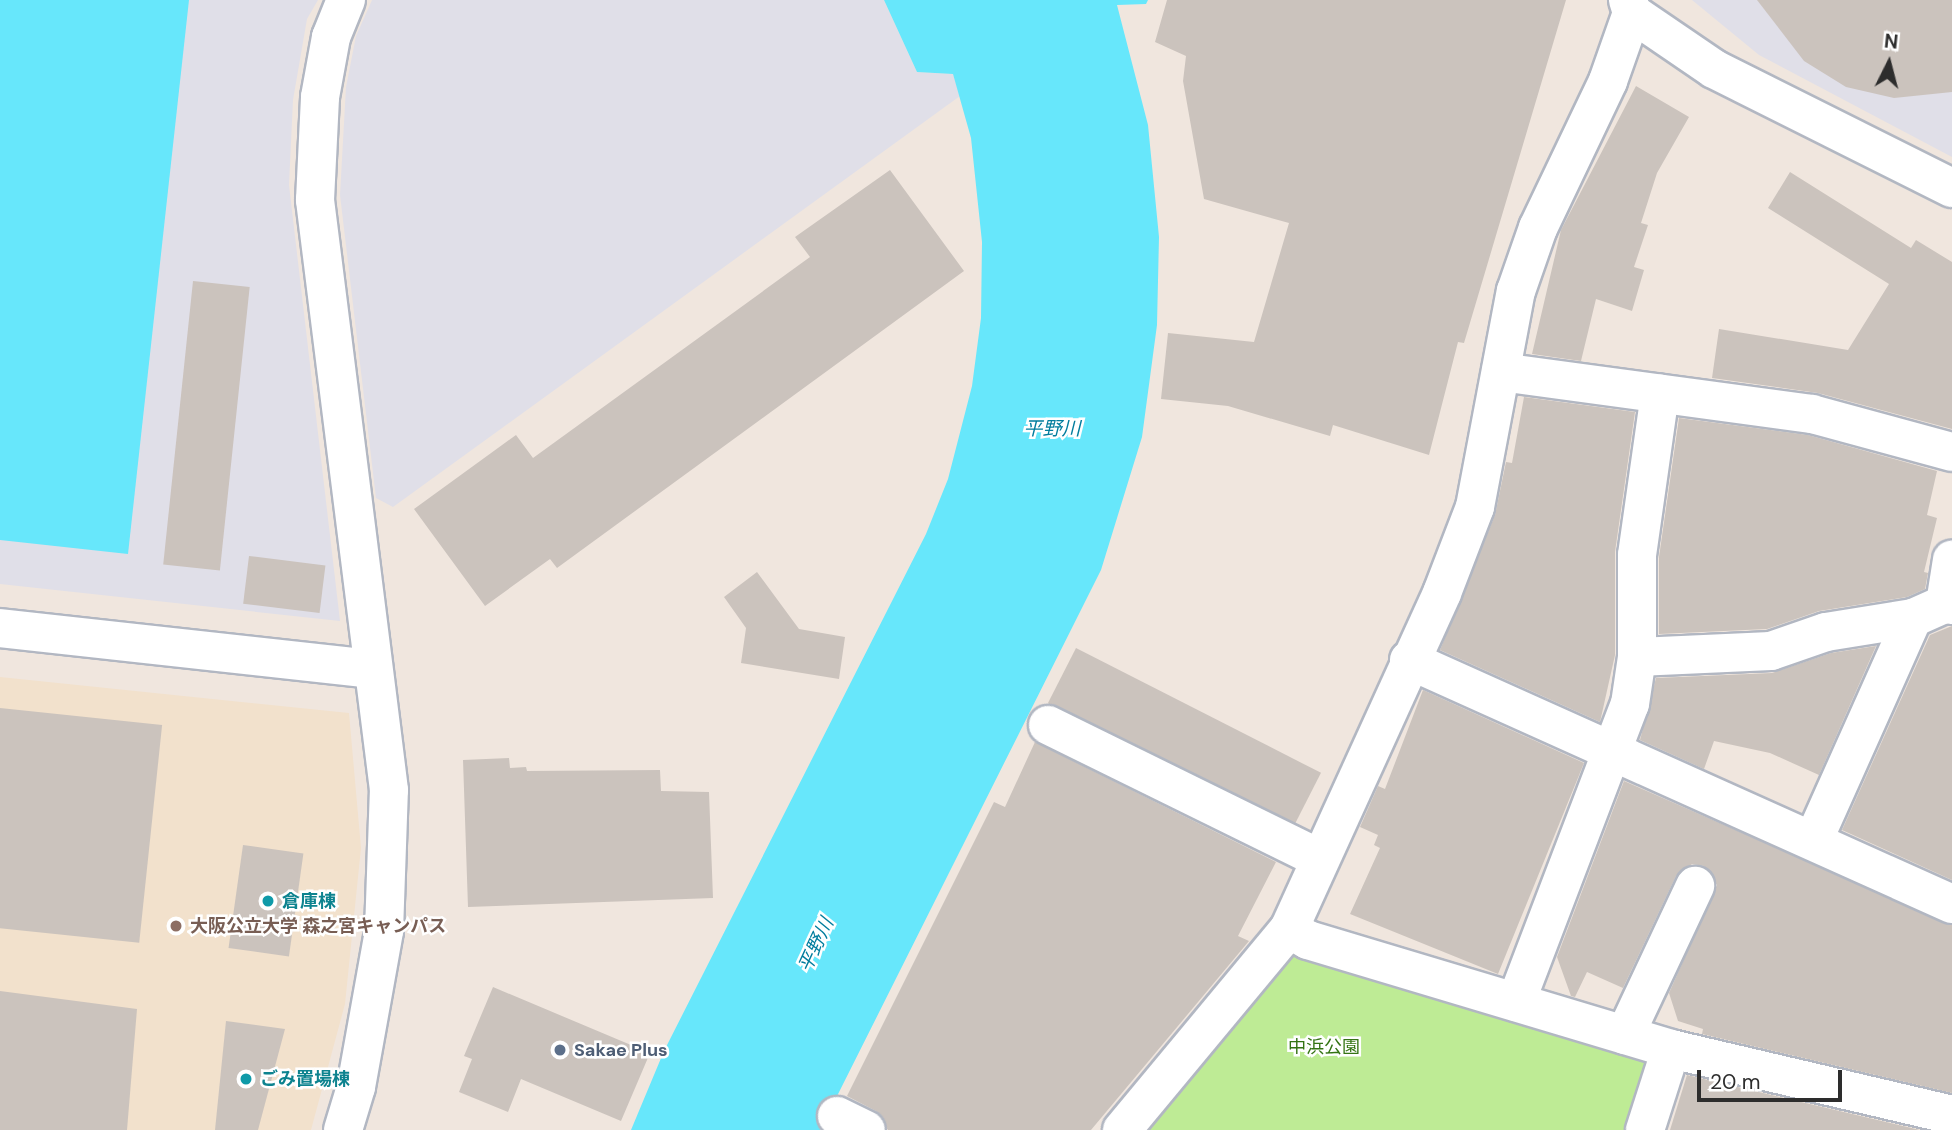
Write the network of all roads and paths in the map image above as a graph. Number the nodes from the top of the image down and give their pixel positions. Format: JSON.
{"nodes":[{"id":1,"x":346,"y":0,"type":"edge"},
{"id":2,"x":1630,"y":6,"type":"edge"},
{"id":3,"x":1952,"y":188,"type":"edge"},
{"id":4,"x":1501,"y":372,"type":"junction"},
{"id":5,"x":1660,"y":394,"type":"junction"},
{"id":6,"x":1952,"y":452,"type":"edge"},
{"id":7,"x":1952,"y":560,"type":"edge"},
{"id":8,"x":1937,"y":609,"type":"edge"},
{"id":9,"x":0,"y":628,"type":"edge"},
{"id":10,"x":1637,"y":657,"type":"junction"},
{"id":11,"x":1409,"y":660,"type":"junction"},
{"id":12,"x":373,"y":669,"type":"junction"},
{"id":13,"x":1048,"y":725,"type":"dead end"},
{"id":14,"x":1612,"y":752,"type":"junction"},
{"id":15,"x":1814,"y":839,"type":"junction"},
{"id":16,"x":1320,"y":859,"type":"junction"},
{"id":17,"x":1695,"y":886,"type":"dead end"},
{"id":18,"x":1952,"y":904,"type":"edge"},
{"id":19,"x":1289,"y":929,"type":"junction"},
{"id":20,"x":1516,"y":1002,"type":"junction"},
{"id":21,"x":1625,"y":1035,"type":"junction"},
{"id":22,"x":1671,"y":1049,"type":"junction"},
{"id":23,"x":1952,"y":1115,"type":"edge"},
{"id":24,"x":343,"y":1130,"type":"edge"},
{"id":25,"x":1122,"y":1130,"type":"edge"},
{"id":26,"x":1645,"y":1130,"type":"edge"}],
"edges":[{"from":1,"to":12,"type":"street"},
{"from":2,"to":3,"type":"street"},
{"from":2,"to":4,"type":"street"},
{"from":4,"to":5,"type":"street"},
{"from":4,"to":11,"type":"street"},
{"from":5,"to":6,"type":"street"},
{"from":5,"to":10,"type":"street"},
{"from":7,"to":8,"type":"street"},
{"from":8,"to":10,"type":"street"},
{"from":8,"to":15,"type":"street"},
{"from":9,"to":12,"type":"street"},
{"from":10,"to":14,"type":"street"},
{"from":11,"to":14,"type":"street"},
{"from":11,"to":16,"type":"street"},
{"from":12,"to":24,"type":"street"},
{"from":13,"to":16,"type":"street"},
{"from":14,"to":15,"type":"street"},
{"from":14,"to":20,"type":"street"},
{"from":15,"to":18,"type":"street"},
{"from":16,"to":19,"type":"street"},
{"from":17,"to":21,"type":"street"},
{"from":19,"to":20,"type":"street"},
{"from":19,"to":25,"type":"street"},
{"from":20,"to":21,"type":"street"},
{"from":21,"to":22,"type":"street"},
{"from":22,"to":23,"type":"street"},
{"from":22,"to":26,"type":"street"}]}
